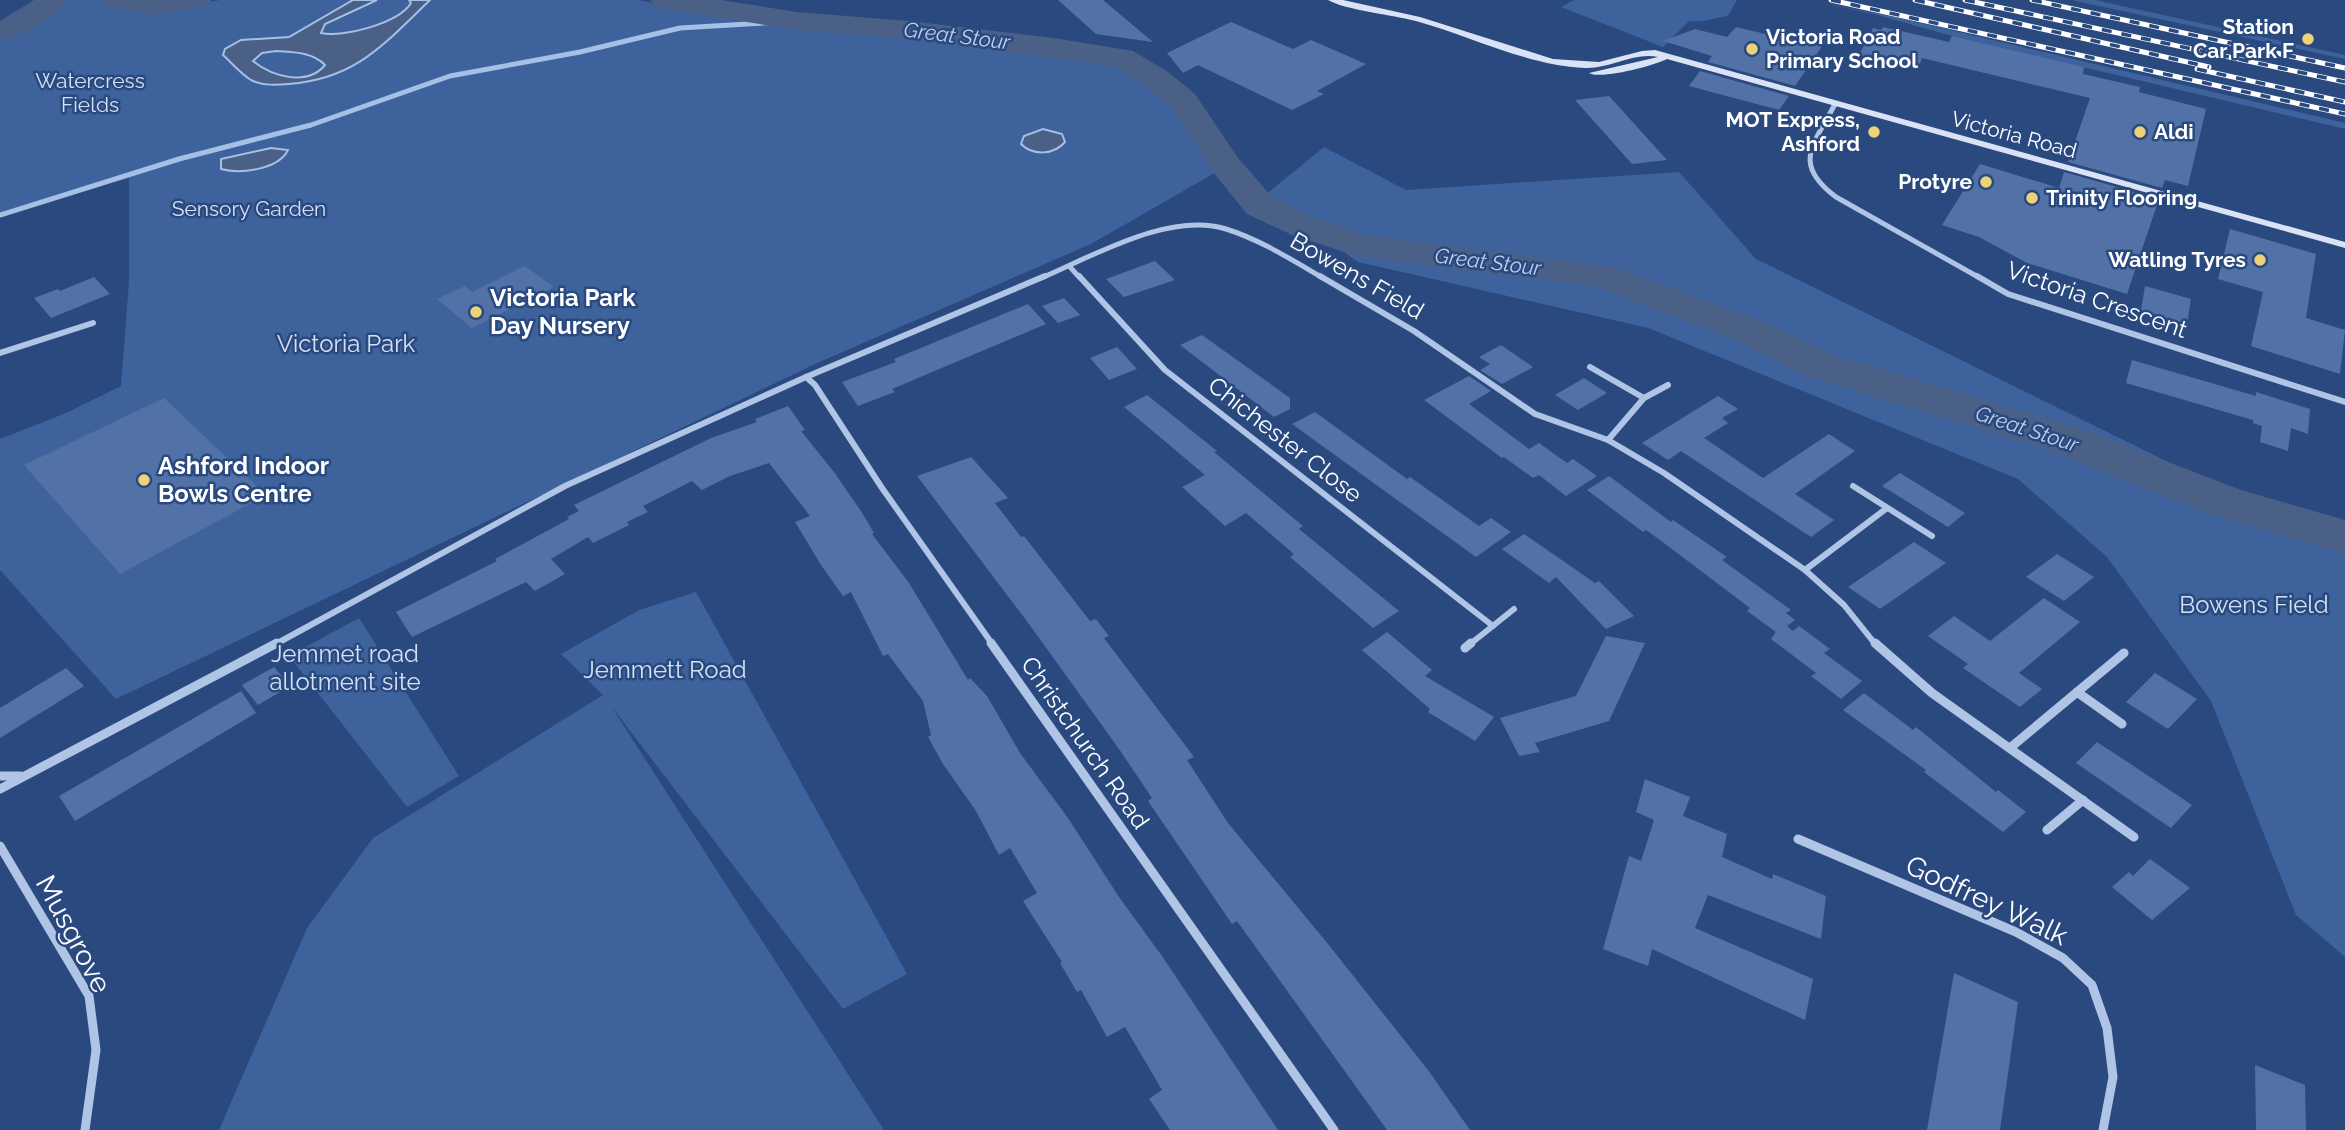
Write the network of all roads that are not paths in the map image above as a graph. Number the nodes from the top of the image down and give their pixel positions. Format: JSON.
{"nodes":[{"id":1,"x":1332,"y":0,"type":"edge"},
{"id":2,"x":1835,"y":104,"type":"junction"},
{"id":3,"x":2345,"y":245,"type":"edge"},
{"id":4,"x":1070,"y":267,"type":"junction"},
{"id":5,"x":93,"y":323,"type":"dead end"},
{"id":6,"x":0,"y":353,"type":"edge"},
{"id":7,"x":1590,"y":367,"type":"dead end"},
{"id":8,"x":806,"y":377,"type":"junction"},
{"id":9,"x":1668,"y":386,"type":"dead end"},
{"id":10,"x":1644,"y":398,"type":"junction"},
{"id":11,"x":2345,"y":402,"type":"edge"},
{"id":12,"x":1608,"y":440,"type":"junction"},
{"id":13,"x":1853,"y":486,"type":"dead end"},
{"id":14,"x":1887,"y":508,"type":"junction"},
{"id":15,"x":1932,"y":536,"type":"dead end"},
{"id":16,"x":1805,"y":570,"type":"junction"},
{"id":17,"x":1514,"y":610,"type":"dead end"},
{"id":18,"x":1493,"y":626,"type":"junction"},
{"id":19,"x":1465,"y":648,"type":"dead end"},
{"id":20,"x":2124,"y":653,"type":"dead end"},
{"id":21,"x":2077,"y":692,"type":"junction"},
{"id":22,"x":2122,"y":724,"type":"dead end"},
{"id":23,"x":2010,"y":748,"type":"junction"},
{"id":24,"x":23,"y":775,"type":"junction"},
{"id":25,"x":0,"y":776,"type":"edge"},
{"id":26,"x":0,"y":789,"type":"edge"},
{"id":27,"x":2083,"y":800,"type":"junction"},
{"id":28,"x":2048,"y":831,"type":"dead end"},
{"id":29,"x":2134,"y":837,"type":"dead end"},
{"id":30,"x":1798,"y":839,"type":"dead end"},
{"id":31,"x":0,"y":846,"type":"edge"},
{"id":32,"x":85,"y":1130,"type":"edge"},
{"id":33,"x":1334,"y":1130,"type":"edge"},
{"id":34,"x":2104,"y":1130,"type":"edge"}],
"edges":[{"from":1,"to":2,"type":"street","name":"Victoria Road"},
{"from":2,"to":3,"type":"street","name":"Victoria Road"},
{"from":2,"to":11,"type":"street","name":"Victoria Crescent"},
{"from":4,"to":8,"type":"street"},
{"from":4,"to":12,"type":"street","name":"Bowens Field"},
{"from":4,"to":18,"type":"street","name":"Chichester Close"},
{"from":5,"to":6,"type":"street"},
{"from":7,"to":10,"type":"street"},
{"from":8,"to":24,"type":"street"},
{"from":8,"to":33,"type":"street","name":"Christchurch Road"},
{"from":9,"to":10,"type":"street"},
{"from":10,"to":12,"type":"street"},
{"from":12,"to":16,"type":"street","name":"Bowens Field"},
{"from":13,"to":14,"type":"street"},
{"from":14,"to":15,"type":"street"},
{"from":14,"to":16,"type":"street"},
{"from":16,"to":23,"type":"street","name":"Bowens Field"},
{"from":17,"to":18,"type":"street"},
{"from":18,"to":19,"type":"street"},
{"from":20,"to":21,"type":"street"},
{"from":21,"to":22,"type":"street"},
{"from":21,"to":23,"type":"street"},
{"from":23,"to":27,"type":"street","name":"Bowens Field"},
{"from":24,"to":25,"type":"street"},
{"from":24,"to":26,"type":"street"},
{"from":27,"to":28,"type":"street"},
{"from":27,"to":29,"type":"street","name":"Bowens Field"},
{"from":30,"to":34,"type":"street","name":"Godfrey Walk"},
{"from":31,"to":32,"type":"street","name":"Musgrove"}]}
